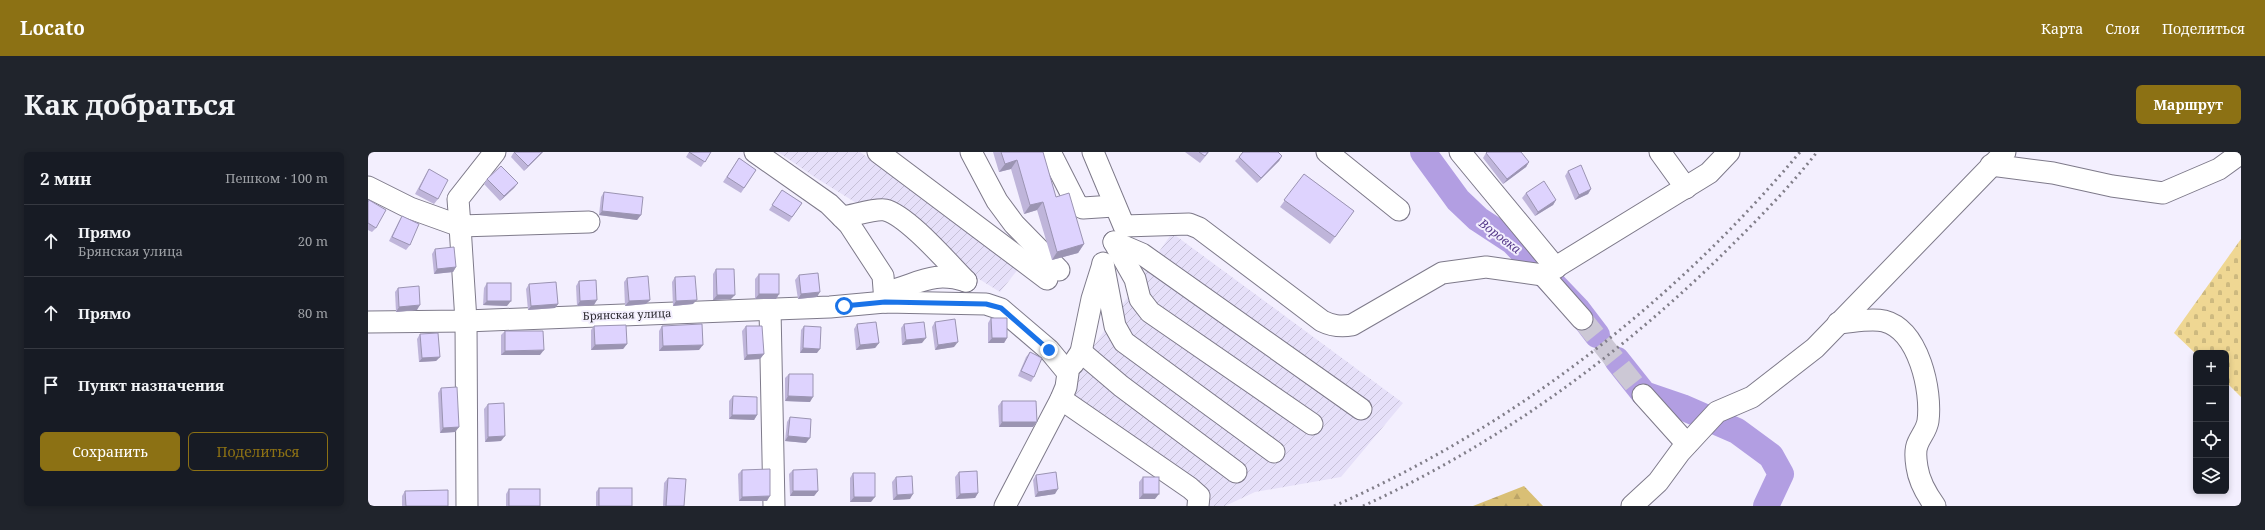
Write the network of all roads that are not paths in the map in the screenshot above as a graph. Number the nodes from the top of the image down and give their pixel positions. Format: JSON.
{"nodes":[{"id":1,"x":495,"y":152,"type":"edge"},
{"id":2,"x":755,"y":152,"type":"edge"},
{"id":3,"x":972,"y":152,"type":"edge"},
{"id":4,"x":1050,"y":152,"type":"edge"},
{"id":5,"x":1093,"y":152,"type":"edge"},
{"id":6,"x":1327,"y":152,"type":"edge"},
{"id":7,"x":1460,"y":152,"type":"edge"},
{"id":8,"x":1660,"y":152,"type":"edge"},
{"id":9,"x":1728,"y":152,"type":"edge"},
{"id":10,"x":881,"y":153,"type":"edge"},
{"id":11,"x":2241,"y":153,"type":"edge"},
{"id":12,"x":1998,"y":159,"type":"edge"},
{"id":13,"x":368,"y":187,"type":"edge"},
{"id":14,"x":1686,"y":188,"type":"junction"},
{"id":15,"x":1114,"y":206,"type":"junction"},
{"id":16,"x":1399,"y":210,"type":"dead end"},
{"id":17,"x":842,"y":217,"type":"junction"},
{"id":18,"x":589,"y":222,"type":"dead end"},
{"id":19,"x":460,"y":226,"type":"junction"},
{"id":20,"x":1119,"y":234,"type":"junction"},
{"id":21,"x":1103,"y":263,"type":"junction"},
{"id":22,"x":1551,"y":270,"type":"junction"},
{"id":23,"x":885,"y":297,"type":"junction"},
{"id":24,"x":770,"y":309,"type":"junction"},
{"id":25,"x":1582,"y":319,"type":"tunnel mouth"},
{"id":26,"x":466,"y":321,"type":"junction"},
{"id":27,"x":368,"y":322,"type":"edge"},
{"id":28,"x":1838,"y":323,"type":"junction"},
{"id":29,"x":1081,"y":352,"type":"junction"},
{"id":30,"x":1068,"y":373,"type":"junction"},
{"id":31,"x":1643,"y":396,"type":"tunnel mouth"},
{"id":32,"x":1061,"y":399,"type":"junction"},
{"id":33,"x":1361,"y":409,"type":"dead end"},
{"id":34,"x":1312,"y":424,"type":"dead end"},
{"id":35,"x":1687,"y":444,"type":"junction"},
{"id":36,"x":1274,"y":452,"type":"dead end"},
{"id":37,"x":1236,"y":472,"type":"dead end"},
{"id":38,"x":467,"y":506,"type":"edge"},
{"id":39,"x":774,"y":506,"type":"edge"},
{"id":40,"x":994,"y":506,"type":"edge"},
{"id":41,"x":1005,"y":506,"type":"edge"},
{"id":42,"x":1198,"y":506,"type":"edge"},
{"id":43,"x":1632,"y":506,"type":"edge"},
{"id":44,"x":1935,"y":506,"type":"edge"}],
"edges":[{"from":1,"to":19,"type":"street"},
{"from":2,"to":17,"type":"street"},
{"from":3,"to":10,"type":"street"},
{"from":4,"to":15,"type":"street"},
{"from":5,"to":15,"type":"street"},
{"from":6,"to":16,"type":"street"},
{"from":7,"to":22,"type":"street"},
{"from":8,"to":14,"type":"street"},
{"from":9,"to":14,"type":"street"},
{"from":11,"to":12,"type":"street"},
{"from":12,"to":28,"type":"street"},
{"from":13,"to":19,"type":"street"},
{"from":14,"to":22,"type":"street"},
{"from":15,"to":20,"type":"street"},
{"from":17,"to":23,"type":"street"},
{"from":17,"to":23,"type":"street"},
{"from":18,"to":19,"type":"street"},
{"from":19,"to":26,"type":"street"},
{"from":20,"to":21,"type":"street"},
{"from":20,"to":22,"type":"street"},
{"from":20,"to":33,"type":"street"},
{"from":20,"to":34,"type":"street"},
{"from":21,"to":29,"type":"street"},
{"from":21,"to":36,"type":"street"},
{"from":22,"to":25,"type":"street"},
{"from":23,"to":24,"type":"street","name":"Брянская улица"},
{"from":23,"to":30,"type":"street"},
{"from":24,"to":26,"type":"street","name":"Брянская улица"},
{"from":24,"to":39,"type":"street"},
{"from":26,"to":27,"type":"street","name":"Брянская улица"},
{"from":26,"to":38,"type":"street"},
{"from":28,"to":35,"type":"street"},
{"from":28,"to":44,"type":"street"},
{"from":29,"to":30,"type":"street"},
{"from":29,"to":37,"type":"street"},
{"from":30,"to":32,"type":"street"},
{"from":31,"to":35,"type":"street"},
{"from":32,"to":41,"type":"street"},
{"from":32,"to":42,"type":"street"},
{"from":35,"to":43,"type":"street"},
{"from":40,"to":41,"type":"street"}]}
